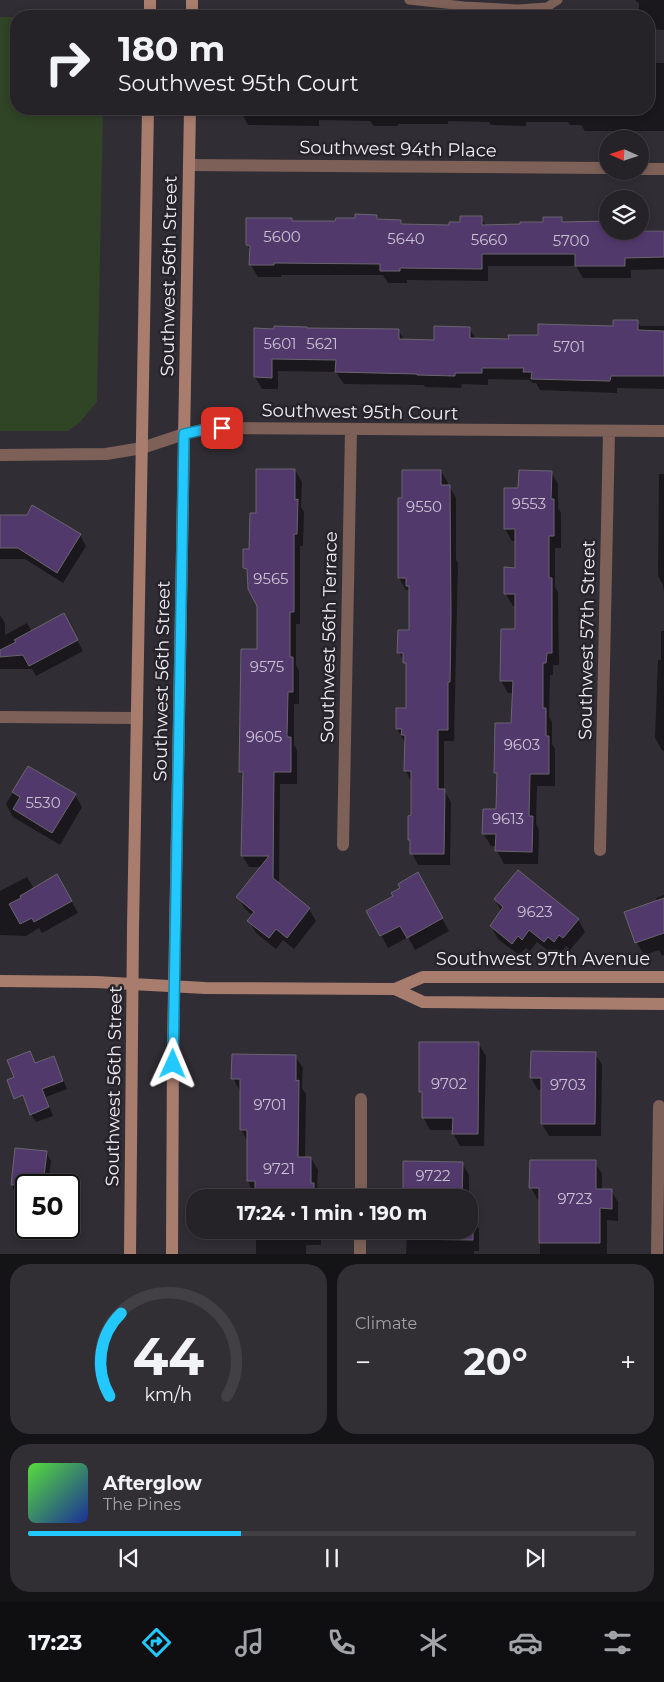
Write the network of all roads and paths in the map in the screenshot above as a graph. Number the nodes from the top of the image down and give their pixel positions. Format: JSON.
{"nodes":[{"id":1,"x":409,"y":0,"type":"edge"},
{"id":2,"x":558,"y":0,"type":"edge"},
{"id":3,"x":148,"y":115,"type":"edge"},
{"id":4,"x":190,"y":115,"type":"edge"},
{"id":5,"x":189,"y":165,"type":"junction"},
{"id":6,"x":599,"y":168,"type":"edge"},
{"id":7,"x":649,"y":169,"type":"edge"},
{"id":8,"x":664,"y":169,"type":"edge"},
{"id":9,"x":351,"y":430,"type":"junction"},
{"id":10,"x":608,"y":431,"type":"junction"},
{"id":11,"x":664,"y":431,"type":"edge"},
{"id":12,"x":184,"y":434,"type":"junction"},
{"id":13,"x":142,"y":448,"type":"junction"},
{"id":14,"x":0,"y":455,"type":"edge"},
{"id":15,"x":0,"y":717,"type":"edge"},
{"id":16,"x":137,"y":718,"type":"junction"},
{"id":17,"x":343,"y":845,"type":"dead end"},
{"id":18,"x":600,"y":850,"type":"dead end"},
{"id":19,"x":664,"y":977,"type":"edge"},
{"id":20,"x":0,"y":981,"type":"edge"},
{"id":21,"x":133,"y":984,"type":"junction"},
{"id":22,"x":174,"y":986,"type":"junction"},
{"id":23,"x":395,"y":989,"type":"junction"},
{"id":24,"x":664,"y":1004,"type":"edge"},
{"id":25,"x":361,"y":1100,"type":"dead end"},
{"id":26,"x":659,"y":1106,"type":"dead end"},
{"id":27,"x":361,"y":1189,"type":"edge"},
{"id":28,"x":360,"y":1239,"type":"edge"},
{"id":29,"x":130,"y":1254,"type":"edge"},
{"id":30,"x":172,"y":1254,"type":"edge"},
{"id":31,"x":360,"y":1254,"type":"edge"},
{"id":32,"x":657,"y":1254,"type":"edge"}],
"edges":[{"from":1,"to":2,"type":"lane"},
{"from":3,"to":13,"type":"main road","name":"Southwest 56th Street"},
{"from":4,"to":5,"type":"main road","name":"Southwest 56th Street"},
{"from":5,"to":6,"type":"street","name":"Southwest 94th Place"},
{"from":5,"to":12,"type":"main road","name":"Southwest 56th Street"},
{"from":7,"to":8,"type":"street"},
{"from":9,"to":10,"type":"street","name":"Southwest 95th Court"},
{"from":9,"to":12,"type":"street","name":"Southwest 95th Court"},
{"from":9,"to":17,"type":"street","name":"Southwest 56th Terrace"},
{"from":10,"to":11,"type":"street","name":"Southwest 95th Court"},
{"from":10,"to":18,"type":"street","name":"Southwest 57th Street"},
{"from":12,"to":13,"type":"street","name":"Southwest 95th Court"},
{"from":12,"to":22,"type":"main road","name":"Southwest 56th Street"},
{"from":13,"to":14,"type":"street","name":"Southwest 95th Court"},
{"from":13,"to":16,"type":"main road","name":"Southwest 56th Street"},
{"from":15,"to":16,"type":"street"},
{"from":16,"to":21,"type":"main road","name":"Southwest 56th Street"},
{"from":19,"to":23,"type":"main road","name":"Southwest 97th Avenue"},
{"from":20,"to":21,"type":"main road","name":"Southwest 97th Avenue"},
{"from":21,"to":22,"type":"main road","name":"Southwest 97th Avenue"},
{"from":21,"to":29,"type":"main road","name":"Southwest 56th Street"},
{"from":22,"to":23,"type":"main road","name":"Southwest 97th Avenue"},
{"from":22,"to":30,"type":"main road","name":"Southwest 56th Street"},
{"from":23,"to":24,"type":"main road","name":"Southwest 97th Avenue"},
{"from":25,"to":27,"type":"street"},
{"from":26,"to":32,"type":"street"},
{"from":28,"to":31,"type":"street"}]}
